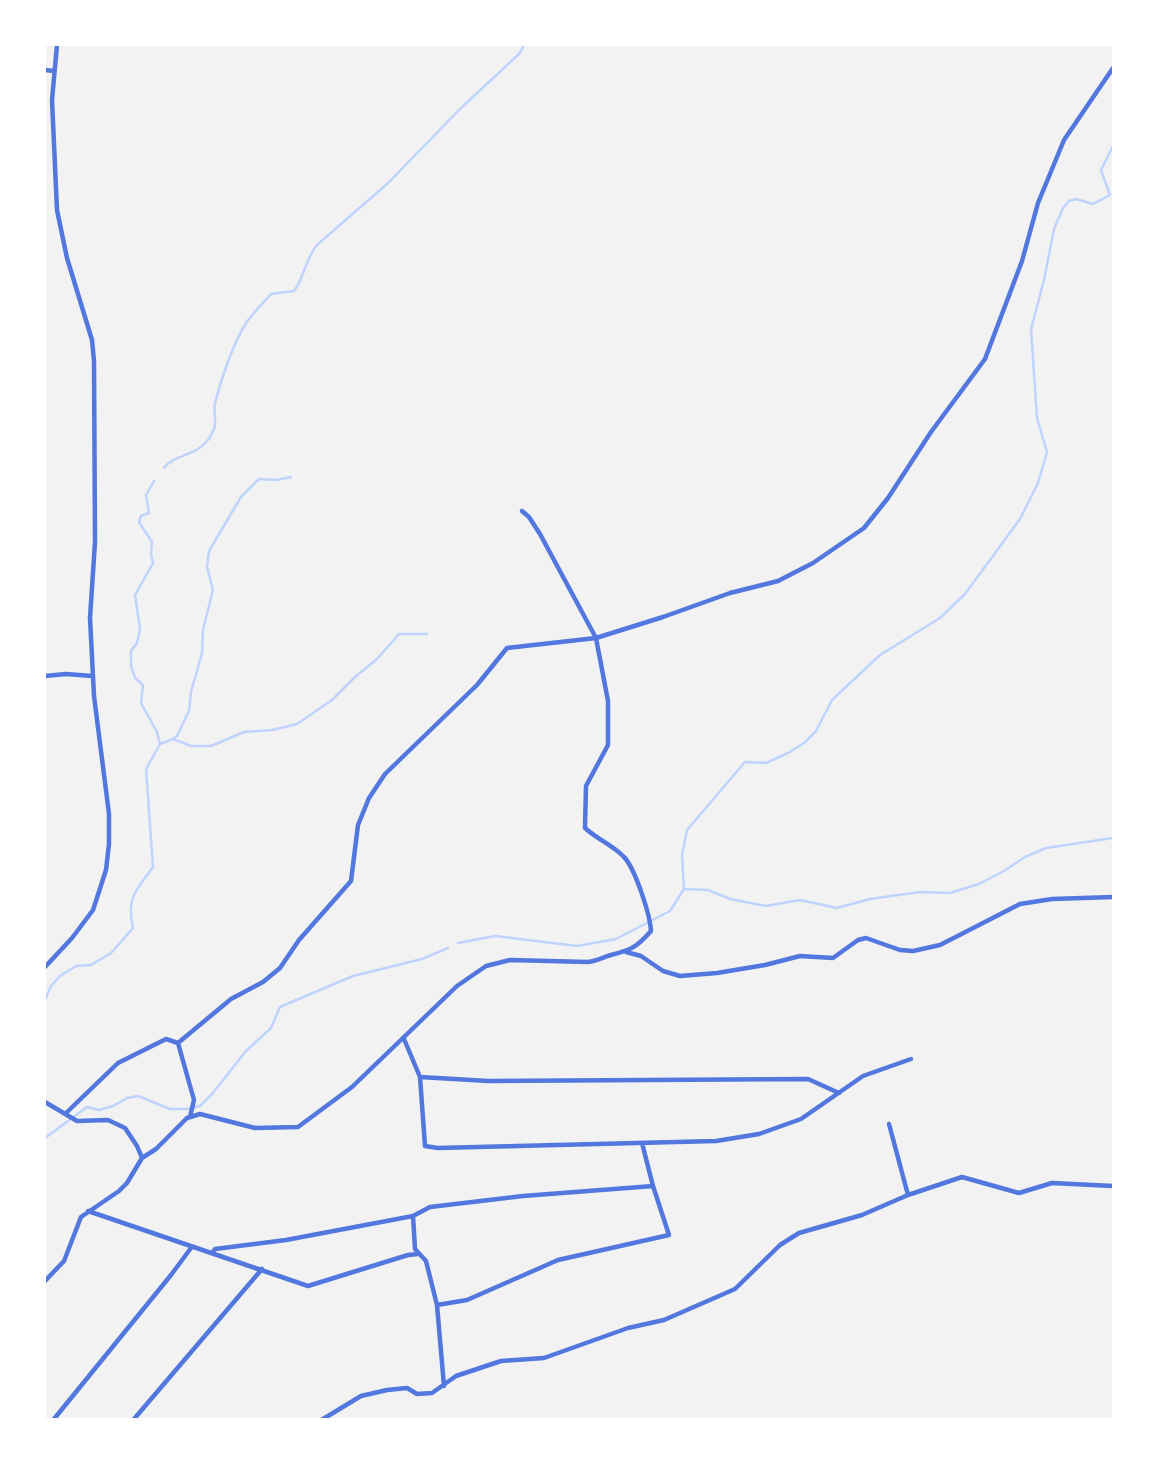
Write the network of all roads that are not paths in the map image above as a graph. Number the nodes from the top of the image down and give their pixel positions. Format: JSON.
{"nodes":[{"id":1,"x":57,"y":45,"type":"edge"},
{"id":2,"x":1113,"y":68,"type":"edge"},
{"id":3,"x":45,"y":70,"type":"edge"},
{"id":4,"x":54,"y":71,"type":"junction"},
{"id":5,"x":522,"y":511,"type":"dead end"},
{"id":6,"x":596,"y":638,"type":"junction"},
{"id":7,"x":45,"y":676,"type":"edge"},
{"id":8,"x":92,"y":676,"type":"junction"},
{"id":9,"x":1113,"y":897,"type":"edge"},
{"id":10,"x":626,"y":952,"type":"junction"},
{"id":11,"x":45,"y":967,"type":"edge"},
{"id":12,"x":404,"y":1039,"type":"junction"},
{"id":13,"x":178,"y":1043,"type":"junction"},
{"id":14,"x":911,"y":1059,"type":"dead end"},
{"id":15,"x":420,"y":1077,"type":"junction"},
{"id":16,"x":839,"y":1093,"type":"junction"},
{"id":17,"x":45,"y":1102,"type":"edge"},
{"id":18,"x":68,"y":1115,"type":"junction"},
{"id":19,"x":190,"y":1117,"type":"junction"},
{"id":20,"x":889,"y":1124,"type":"dead end"},
{"id":21,"x":642,"y":1143,"type":"junction"},
{"id":22,"x":142,"y":1158,"type":"junction"},
{"id":23,"x":653,"y":1186,"type":"junction"},
{"id":24,"x":1113,"y":1186,"type":"edge"},
{"id":25,"x":908,"y":1195,"type":"junction"},
{"id":26,"x":88,"y":1212,"type":"junction"},
{"id":27,"x":413,"y":1216,"type":"junction"},
{"id":28,"x":191,"y":1248,"type":"junction"},
{"id":29,"x":213,"y":1252,"type":"junction"},
{"id":30,"x":418,"y":1254,"type":"junction"},
{"id":31,"x":262,"y":1269,"type":"junction"},
{"id":32,"x":45,"y":1281,"type":"edge"},
{"id":33,"x":437,"y":1305,"type":"junction"},
{"id":34,"x":444,"y":1386,"type":"junction"},
{"id":35,"x":54,"y":1419,"type":"edge"},
{"id":36,"x":134,"y":1419,"type":"edge"},
{"id":37,"x":322,"y":1419,"type":"edge"}],
"edges":[{"from":1,"to":4,"type":"street"},
{"from":2,"to":6,"type":"street"},
{"from":3,"to":4,"type":"street"},
{"from":4,"to":8,"type":"street"},
{"from":5,"to":6,"type":"street"},
{"from":6,"to":10,"type":"street"},
{"from":6,"to":13,"type":"street"},
{"from":7,"to":8,"type":"street"},
{"from":8,"to":11,"type":"street"},
{"from":9,"to":10,"type":"street"},
{"from":10,"to":12,"type":"street"},
{"from":12,"to":15,"type":"street"},
{"from":12,"to":19,"type":"street"},
{"from":13,"to":18,"type":"street"},
{"from":13,"to":19,"type":"street"},
{"from":14,"to":16,"type":"street"},
{"from":15,"to":16,"type":"street"},
{"from":15,"to":21,"type":"street"},
{"from":16,"to":21,"type":"street"},
{"from":17,"to":18,"type":"street"},
{"from":18,"to":22,"type":"street"},
{"from":19,"to":22,"type":"street"},
{"from":20,"to":25,"type":"street"},
{"from":21,"to":23,"type":"street"},
{"from":22,"to":26,"type":"street"},
{"from":23,"to":27,"type":"street"},
{"from":23,"to":33,"type":"street"},
{"from":24,"to":25,"type":"street"},
{"from":25,"to":34,"type":"street"},
{"from":26,"to":28,"type":"street"},
{"from":26,"to":32,"type":"street"},
{"from":27,"to":29,"type":"street"},
{"from":27,"to":30,"type":"street"},
{"from":28,"to":29,"type":"street"},
{"from":28,"to":35,"type":"street"},
{"from":29,"to":31,"type":"street"},
{"from":30,"to":31,"type":"street"},
{"from":30,"to":33,"type":"street"},
{"from":31,"to":36,"type":"street"},
{"from":33,"to":34,"type":"street"},
{"from":34,"to":37,"type":"street"}]}
